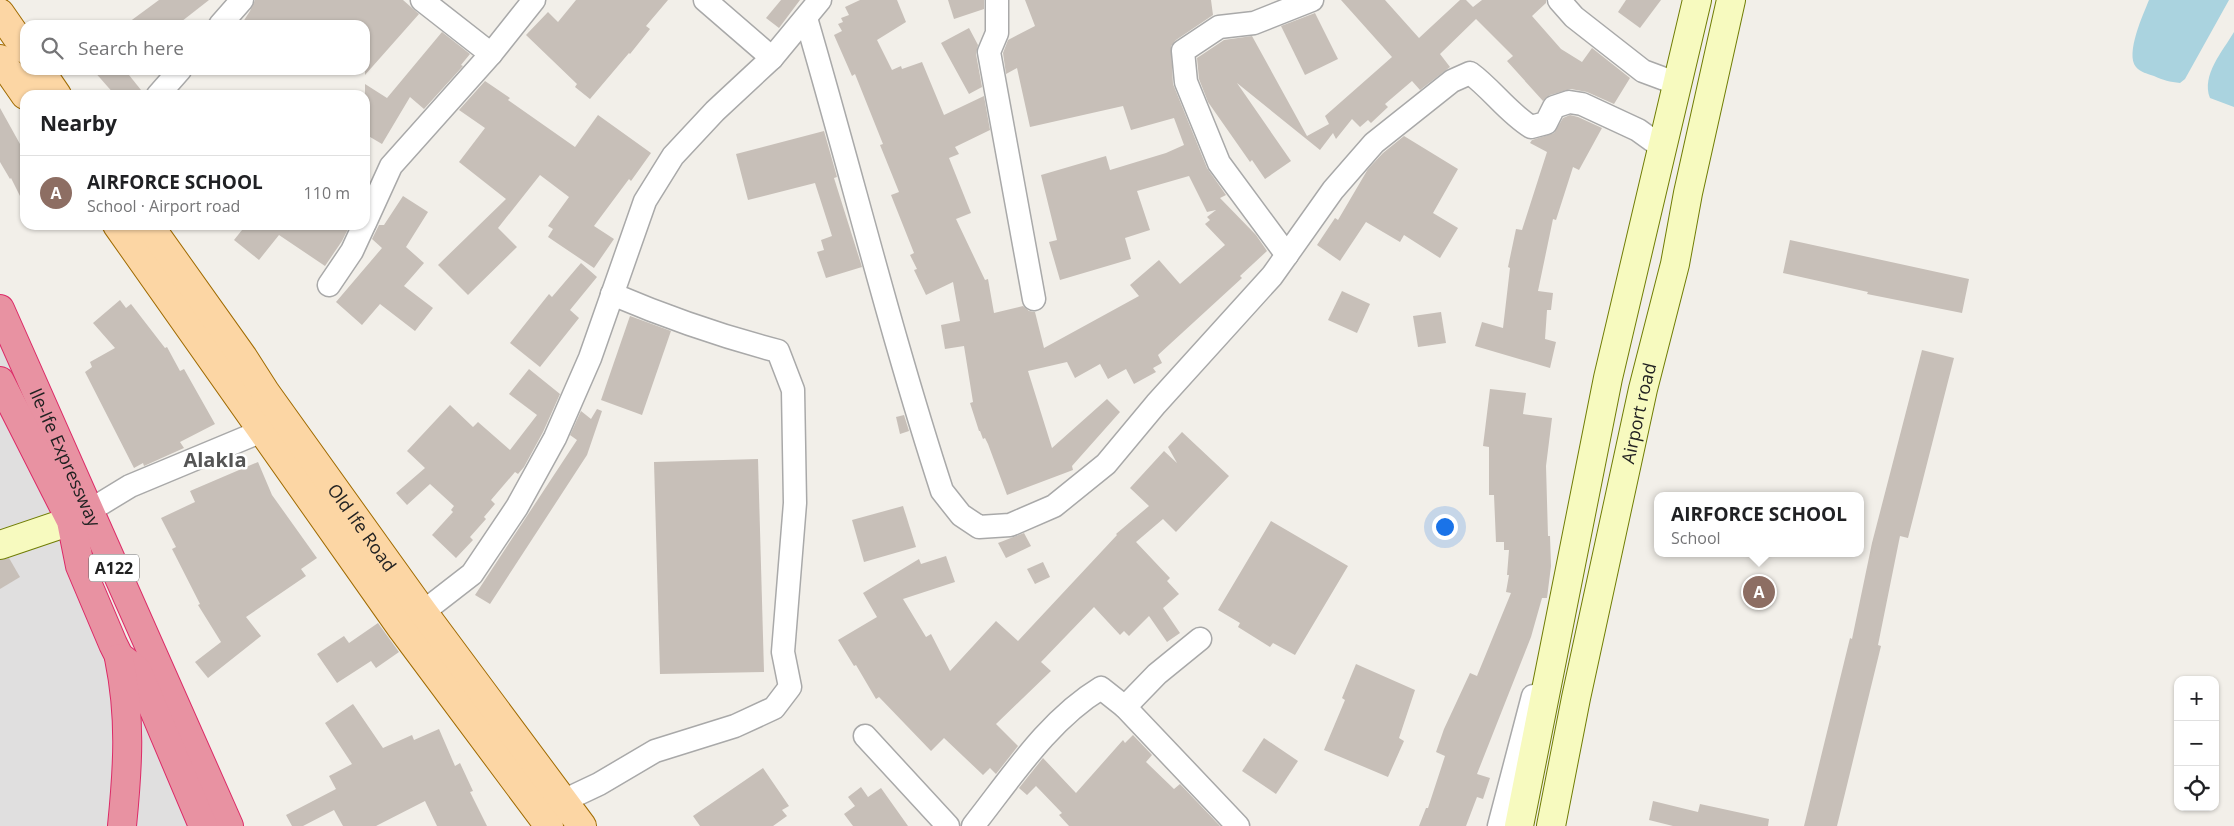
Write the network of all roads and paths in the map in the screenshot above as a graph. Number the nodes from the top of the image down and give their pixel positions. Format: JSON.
{"nodes":[{"id":1,"x":242,"y":0,"type":"edge"},
{"id":2,"x":422,"y":0,"type":"edge"},
{"id":3,"x":534,"y":0,"type":"edge"},
{"id":4,"x":705,"y":0,"type":"edge"},
{"id":5,"x":820,"y":0,"type":"edge"},
{"id":6,"x":997,"y":0,"type":"edge"},
{"id":7,"x":1312,"y":0,"type":"edge"},
{"id":8,"x":1559,"y":0,"type":"edge"},
{"id":9,"x":1696,"y":0,"type":"edge"},
{"id":10,"x":1731,"y":0,"type":"edge"},
{"id":11,"x":0,"y":13,"type":"edge"},
{"id":12,"x":806,"y":18,"type":"junction"},
{"id":13,"x":224,"y":20,"type":"edge"},
{"id":14,"x":20,"y":42,"type":"edge"},
{"id":15,"x":491,"y":54,"type":"junction"},
{"id":16,"x":772,"y":58,"type":"junction"},
{"id":17,"x":0,"y":59,"type":"edge"},
{"id":18,"x":43,"y":75,"type":"edge"},
{"id":19,"x":176,"y":75,"type":"edge"},
{"id":20,"x":1678,"y":84,"type":"junction"},
{"id":21,"x":22,"y":90,"type":"edge"},
{"id":22,"x":54,"y":90,"type":"edge"},
{"id":23,"x":162,"y":90,"type":"edge"},
{"id":24,"x":1663,"y":148,"type":"junction"},
{"id":25,"x":370,"y":211,"type":"edge"},
{"id":26,"x":121,"y":230,"type":"edge"},
{"id":27,"x":152,"y":230,"type":"edge"},
{"id":28,"x":361,"y":230,"type":"edge"},
{"id":29,"x":1287,"y":254,"type":"junction"},
{"id":30,"x":329,"y":285,"type":"dead end"},
{"id":31,"x":612,"y":294,"type":"junction"},
{"id":32,"x":1034,"y":299,"type":"dead end"},
{"id":33,"x":0,"y":309,"type":"edge"},
{"id":34,"x":233,"y":365,"type":"junction"},
{"id":35,"x":1608,"y":378,"type":"junction"},
{"id":36,"x":0,"y":381,"type":"edge"},
{"id":37,"x":262,"y":431,"type":"junction"},
{"id":38,"x":80,"y":516,"type":"junction"},
{"id":39,"x":0,"y":545,"type":"edge"},
{"id":40,"x":423,"y":612,"type":"junction"},
{"id":41,"x":1200,"y":639,"type":"dead end"},
{"id":42,"x":119,"y":656,"type":"junction"},
{"id":43,"x":1546,"y":693,"type":"junction"},
{"id":44,"x":1576,"y":698,"type":"junction"},
{"id":45,"x":1125,"y":707,"type":"junction"},
{"id":46,"x":865,"y":736,"type":"dead end"},
{"id":47,"x":563,"y":801,"type":"junction"},
{"id":48,"x":122,"y":826,"type":"edge"},
{"id":49,"x":203,"y":826,"type":"edge"},
{"id":50,"x":228,"y":826,"type":"edge"},
{"id":51,"x":549,"y":826,"type":"edge"},
{"id":52,"x":582,"y":826,"type":"edge"},
{"id":53,"x":948,"y":826,"type":"edge"},
{"id":54,"x":974,"y":826,"type":"edge"},
{"id":55,"x":1238,"y":826,"type":"edge"},
{"id":56,"x":1499,"y":826,"type":"edge"},
{"id":57,"x":1520,"y":826,"type":"edge"},
{"id":58,"x":1551,"y":826,"type":"edge"}],
"edges":[{"from":1,"to":13,"type":"street"},
{"from":2,"to":15,"type":"street"},
{"from":3,"to":15,"type":"street"},
{"from":4,"to":16,"type":"street"},
{"from":5,"to":12,"type":"street"},
{"from":6,"to":32,"type":"street"},
{"from":7,"to":29,"type":"street"},
{"from":8,"to":20,"type":"street"},
{"from":9,"to":20,"type":"main road","name":"Airport road"},
{"from":10,"to":44,"type":"main road","name":"Airport road"},
{"from":11,"to":14,"type":"main road"},
{"from":12,"to":16,"type":"street"},
{"from":12,"to":29,"type":"street"},
{"from":15,"to":25,"type":"street"},
{"from":16,"to":31,"type":"street"},
{"from":17,"to":21,"type":"main road"},
{"from":18,"to":22,"type":"main road"},
{"from":19,"to":23,"type":"street"},
{"from":20,"to":24,"type":"main road","name":"Airport road"},
{"from":24,"to":29,"type":"street"},
{"from":24,"to":35,"type":"main road","name":"Airport road"},
{"from":26,"to":34,"type":"main road","name":"Old Ife Road"},
{"from":27,"to":34,"type":"main road","name":"Old Ife Road"},
{"from":28,"to":30,"type":"street"},
{"from":31,"to":40,"type":"street"},
{"from":31,"to":47,"type":"street"},
{"from":33,"to":38,"type":"highway","name":"Ile-Ife Expressway","number":"A122"},
{"from":34,"to":37,"type":"main road","name":"Old Ife Road"},
{"from":34,"to":40,"type":"main road","name":"Old Ife Road"},
{"from":35,"to":43,"type":"main road","name":"Airport road"},
{"from":35,"to":56,"type":"street"},
{"from":36,"to":38,"type":"highway","name":"Ile-Ife Expressway","number":"A122"},
{"from":37,"to":38,"type":"street"},
{"from":37,"to":51,"type":"main road","name":"Old Ife Road"},
{"from":38,"to":39,"type":"main road"},
{"from":38,"to":42,"type":"highway","name":"Ile-Ife Expressway","number":"A122"},
{"from":38,"to":50,"type":"highway","name":"Ile-Ife Expressway","number":"A122"},
{"from":40,"to":47,"type":"main road","name":"Old Ife Road"},
{"from":41,"to":45,"type":"street"},
{"from":42,"to":48,"type":"highway"},
{"from":42,"to":49,"type":"highway","name":"Ile-Ife Expressway","number":"A122"},
{"from":43,"to":44,"type":"main road"},
{"from":43,"to":57,"type":"main road","name":"Airport road"},
{"from":44,"to":58,"type":"main road","name":"Airport road"},
{"from":45,"to":54,"type":"street"},
{"from":45,"to":55,"type":"street"},
{"from":46,"to":53,"type":"street"},
{"from":47,"to":52,"type":"main road","name":"Old Ife Road"}]}
